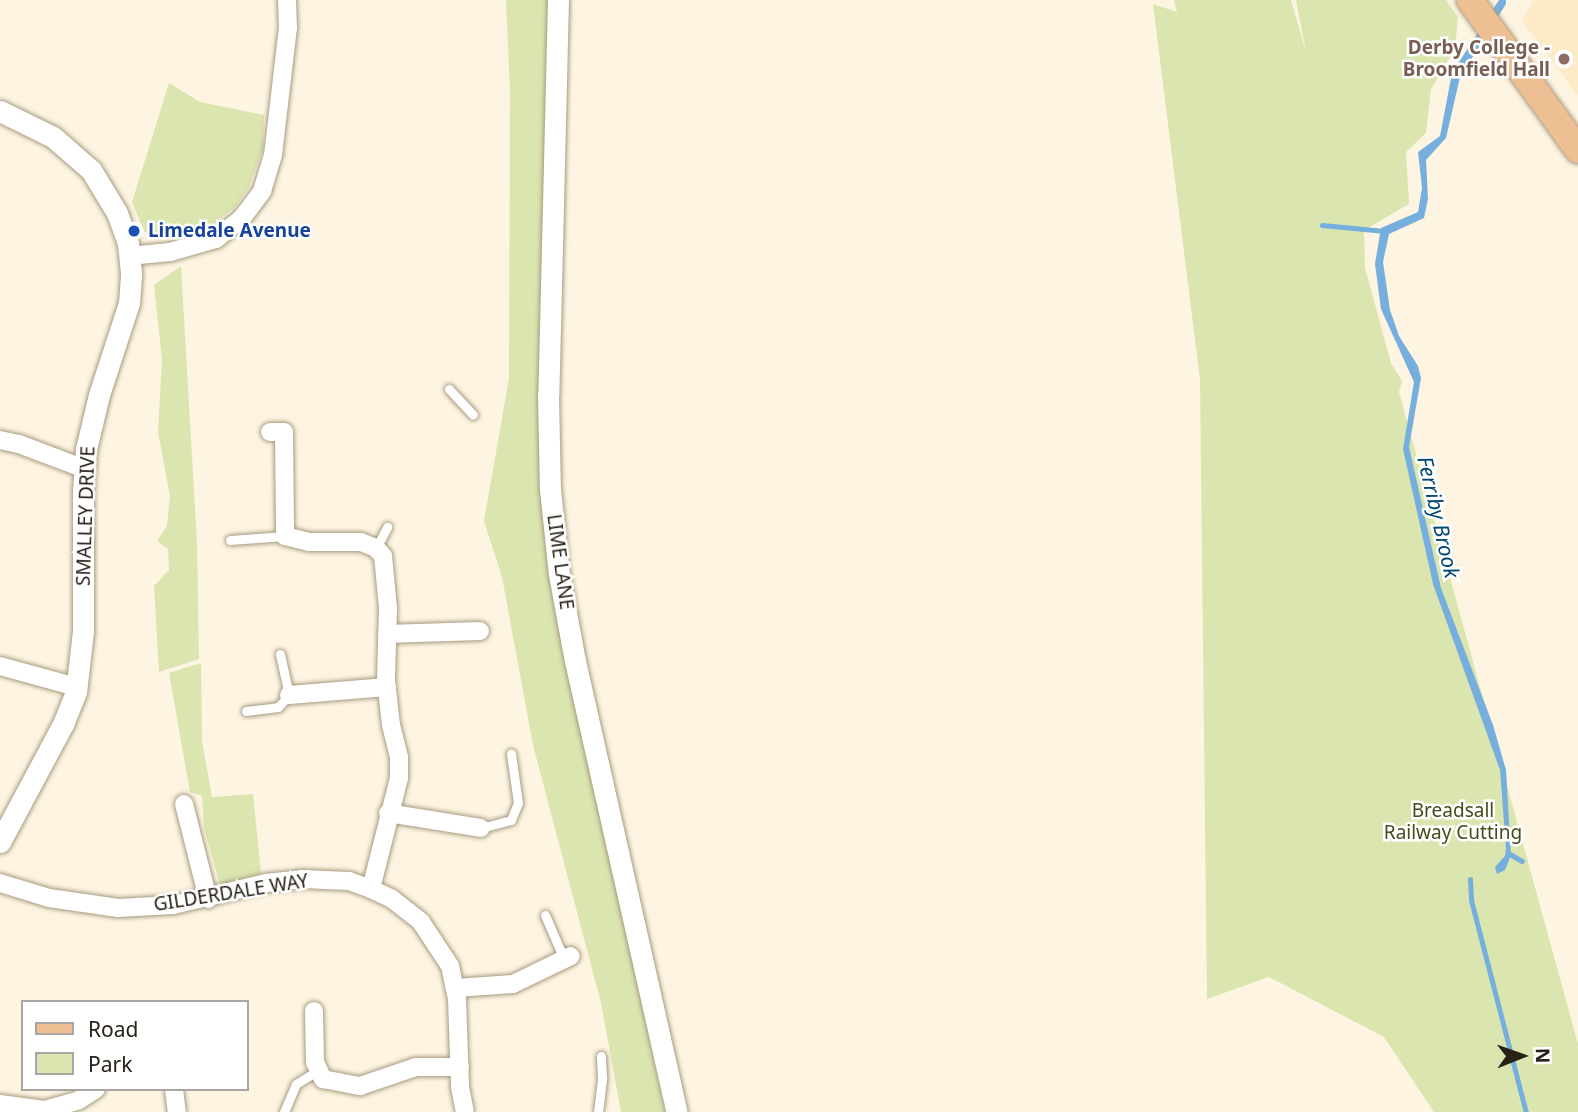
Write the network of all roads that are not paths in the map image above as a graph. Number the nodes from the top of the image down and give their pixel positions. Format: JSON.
{"nodes":[{"id":1,"x":287,"y":0,"type":"edge"},
{"id":2,"x":558,"y":0,"type":"edge"},
{"id":3,"x":1472,"y":3,"type":"edge"},
{"id":4,"x":0,"y":111,"type":"edge"},
{"id":5,"x":1578,"y":150,"type":"edge"},
{"id":6,"x":130,"y":256,"type":"junction"},
{"id":7,"x":449,"y":389,"type":"dead end"},
{"id":8,"x":473,"y":415,"type":"dead end"},
{"id":9,"x":270,"y":432,"type":"dead end"},
{"id":10,"x":0,"y":440,"type":"edge"},
{"id":11,"x":85,"y":469,"type":"junction"},
{"id":12,"x":387,"y":527,"type":"dead end"},
{"id":13,"x":285,"y":536,"type":"junction"},
{"id":14,"x":230,"y":540,"type":"dead end"},
{"id":15,"x":376,"y":548,"type":"junction"},
{"id":16,"x":480,"y":631,"type":"dead end"},
{"id":17,"x":387,"y":634,"type":"junction"},
{"id":18,"x":281,"y":654,"type":"dead end"},
{"id":19,"x":0,"y":666,"type":"edge"},
{"id":20,"x":77,"y":687,"type":"junction"},
{"id":21,"x":387,"y":687,"type":"junction"},
{"id":22,"x":289,"y":695,"type":"junction"},
{"id":23,"x":246,"y":711,"type":"dead end"},
{"id":24,"x":511,"y":753,"type":"dead end"},
{"id":25,"x":184,"y":804,"type":"dead end"},
{"id":26,"x":388,"y":813,"type":"junction"},
{"id":27,"x":481,"y":828,"type":"joint"},
{"id":28,"x":0,"y":842,"type":"edge"},
{"id":29,"x":0,"y":883,"type":"edge"},
{"id":30,"x":371,"y":889,"type":"junction"},
{"id":31,"x":208,"y":899,"type":"junction"},
{"id":32,"x":545,"y":915,"type":"dead end"},
{"id":33,"x":568,"y":958,"type":"joint"},
{"id":34,"x":456,"y":988,"type":"junction"},
{"id":35,"x":314,"y":1011,"type":"dead end"},
{"id":36,"x":601,"y":1056,"type":"dead end"},
{"id":37,"x":460,"y":1067,"type":"junction"},
{"id":38,"x":317,"y":1071,"type":"junction"},
{"id":39,"x":93,"y":1091,"type":"edge"},
{"id":40,"x":174,"y":1091,"type":"edge"},
{"id":41,"x":0,"y":1104,"type":"edge"},
{"id":42,"x":177,"y":1112,"type":"edge"},
{"id":43,"x":284,"y":1112,"type":"edge"},
{"id":44,"x":465,"y":1112,"type":"edge"},
{"id":45,"x":598,"y":1112,"type":"edge"},
{"id":46,"x":677,"y":1112,"type":"edge"}],
"edges":[{"from":1,"to":6,"type":"street"},
{"from":2,"to":46,"type":"street","name":"LIME LANE"},
{"from":3,"to":5,"type":"main road"},
{"from":4,"to":6,"type":"street","name":"SMALLEY DRIVE"},
{"from":6,"to":11,"type":"street","name":"SMALLEY DRIVE"},
{"from":7,"to":8,"type":"lane"},
{"from":9,"to":13,"type":"street"},
{"from":10,"to":11,"type":"street"},
{"from":11,"to":20,"type":"street","name":"SMALLEY DRIVE"},
{"from":12,"to":15,"type":"lane"},
{"from":13,"to":14,"type":"lane"},
{"from":13,"to":15,"type":"street"},
{"from":15,"to":17,"type":"street"},
{"from":16,"to":17,"type":"street"},
{"from":17,"to":21,"type":"street"},
{"from":18,"to":22,"type":"lane"},
{"from":19,"to":20,"type":"street"},
{"from":20,"to":28,"type":"street","name":"SMALLEY DRIVE"},
{"from":21,"to":22,"type":"street"},
{"from":21,"to":26,"type":"street"},
{"from":22,"to":23,"type":"lane"},
{"from":24,"to":27,"type":"lane"},
{"from":25,"to":31,"type":"street"},
{"from":26,"to":27,"type":"street"},
{"from":26,"to":30,"type":"street"},
{"from":29,"to":31,"type":"street","name":"GILDERDALE WAY"},
{"from":30,"to":31,"type":"street","name":"GILDERDALE WAY"},
{"from":30,"to":34,"type":"street","name":"GILDERDALE WAY"},
{"from":32,"to":33,"type":"lane"},
{"from":33,"to":34,"type":"street"},
{"from":34,"to":37,"type":"street","name":"GILDERDALE WAY"},
{"from":35,"to":38,"type":"street"},
{"from":36,"to":45,"type":"lane"},
{"from":37,"to":38,"type":"street"},
{"from":37,"to":44,"type":"street","name":"GILDERDALE WAY"},
{"from":38,"to":43,"type":"lane"},
{"from":39,"to":41,"type":"street"},
{"from":40,"to":42,"type":"street"}]}
